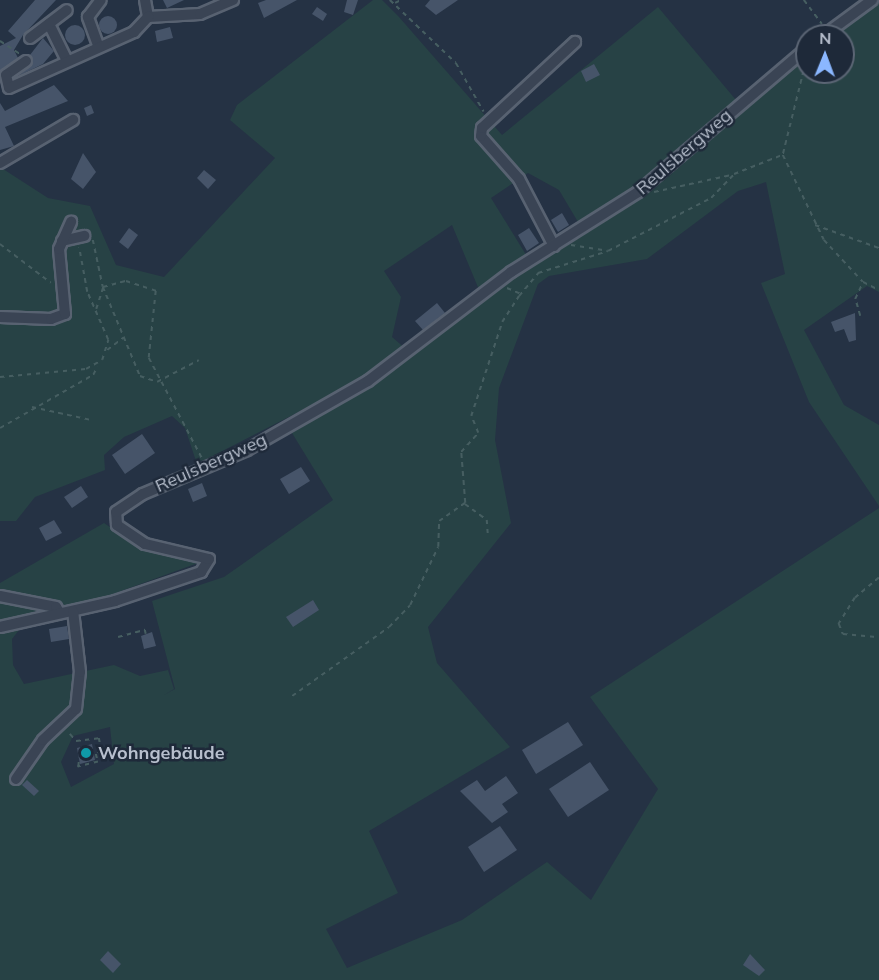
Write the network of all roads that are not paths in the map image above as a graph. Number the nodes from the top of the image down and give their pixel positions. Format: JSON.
{"nodes":[{"id":1,"x":101,"y":0,"type":"edge"},
{"id":2,"x":145,"y":0,"type":"edge"},
{"id":3,"x":233,"y":0,"type":"edge"},
{"id":4,"x":872,"y":0,"type":"edge"},
{"id":5,"x":67,"y":10,"type":"dead end"},
{"id":6,"x":148,"y":17,"type":"junction"},
{"id":7,"x":49,"y":24,"type":"junction"},
{"id":8,"x":840,"y":24,"type":"edge"},
{"id":9,"x":30,"y":38,"type":"dead end"},
{"id":10,"x":574,"y":42,"type":"dead end"},
{"id":11,"x":98,"y":45,"type":"junction"},
{"id":12,"x":795,"y":58,"type":"edge"},
{"id":13,"x":66,"y":59,"type":"junction"},
{"id":14,"x":26,"y":61,"type":"road end"},
{"id":15,"x":73,"y":120,"type":"dead end"},
{"id":16,"x":4,"y":161,"type":"edge"},
{"id":17,"x":71,"y":222,"type":"dead end"},
{"id":18,"x":80,"y":236,"type":"road end"},
{"id":19,"x":62,"y":241,"type":"junction"},
{"id":20,"x":558,"y":244,"type":"junction"},
{"id":21,"x":0,"y":317,"type":"edge"},
{"id":22,"x":0,"y":596,"type":"edge"},
{"id":23,"x":74,"y":610,"type":"junction"},
{"id":24,"x":59,"y":612,"type":"junction"},
{"id":25,"x":0,"y":627,"type":"edge"},
{"id":26,"x":16,"y":779,"type":"dead end"}],
"edges":[{"from":1,"to":11,"type":"street"},
{"from":2,"to":6,"type":"street"},
{"from":3,"to":6,"type":"street"},
{"from":4,"to":8,"type":"street"},
{"from":5,"to":7,"type":"street"},
{"from":6,"to":11,"type":"street"},
{"from":7,"to":9,"type":"street"},
{"from":7,"to":13,"type":"street"},
{"from":10,"to":20,"type":"street"},
{"from":11,"to":13,"type":"street"},
{"from":12,"to":20,"type":"street","name":"Reulsbergweg"},
{"from":13,"to":14,"type":"street"},
{"from":15,"to":16,"type":"street"},
{"from":17,"to":19,"type":"street"},
{"from":18,"to":19,"type":"street"},
{"from":19,"to":21,"type":"street"},
{"from":20,"to":23,"type":"street","name":"Reulsbergweg"},
{"from":22,"to":24,"type":"street","name":"Reulsbergweg"},
{"from":23,"to":24,"type":"street","name":"Reulsbergweg"},
{"from":23,"to":26,"type":"street"},
{"from":24,"to":25,"type":"street","name":"Reulsbergweg"}]}
